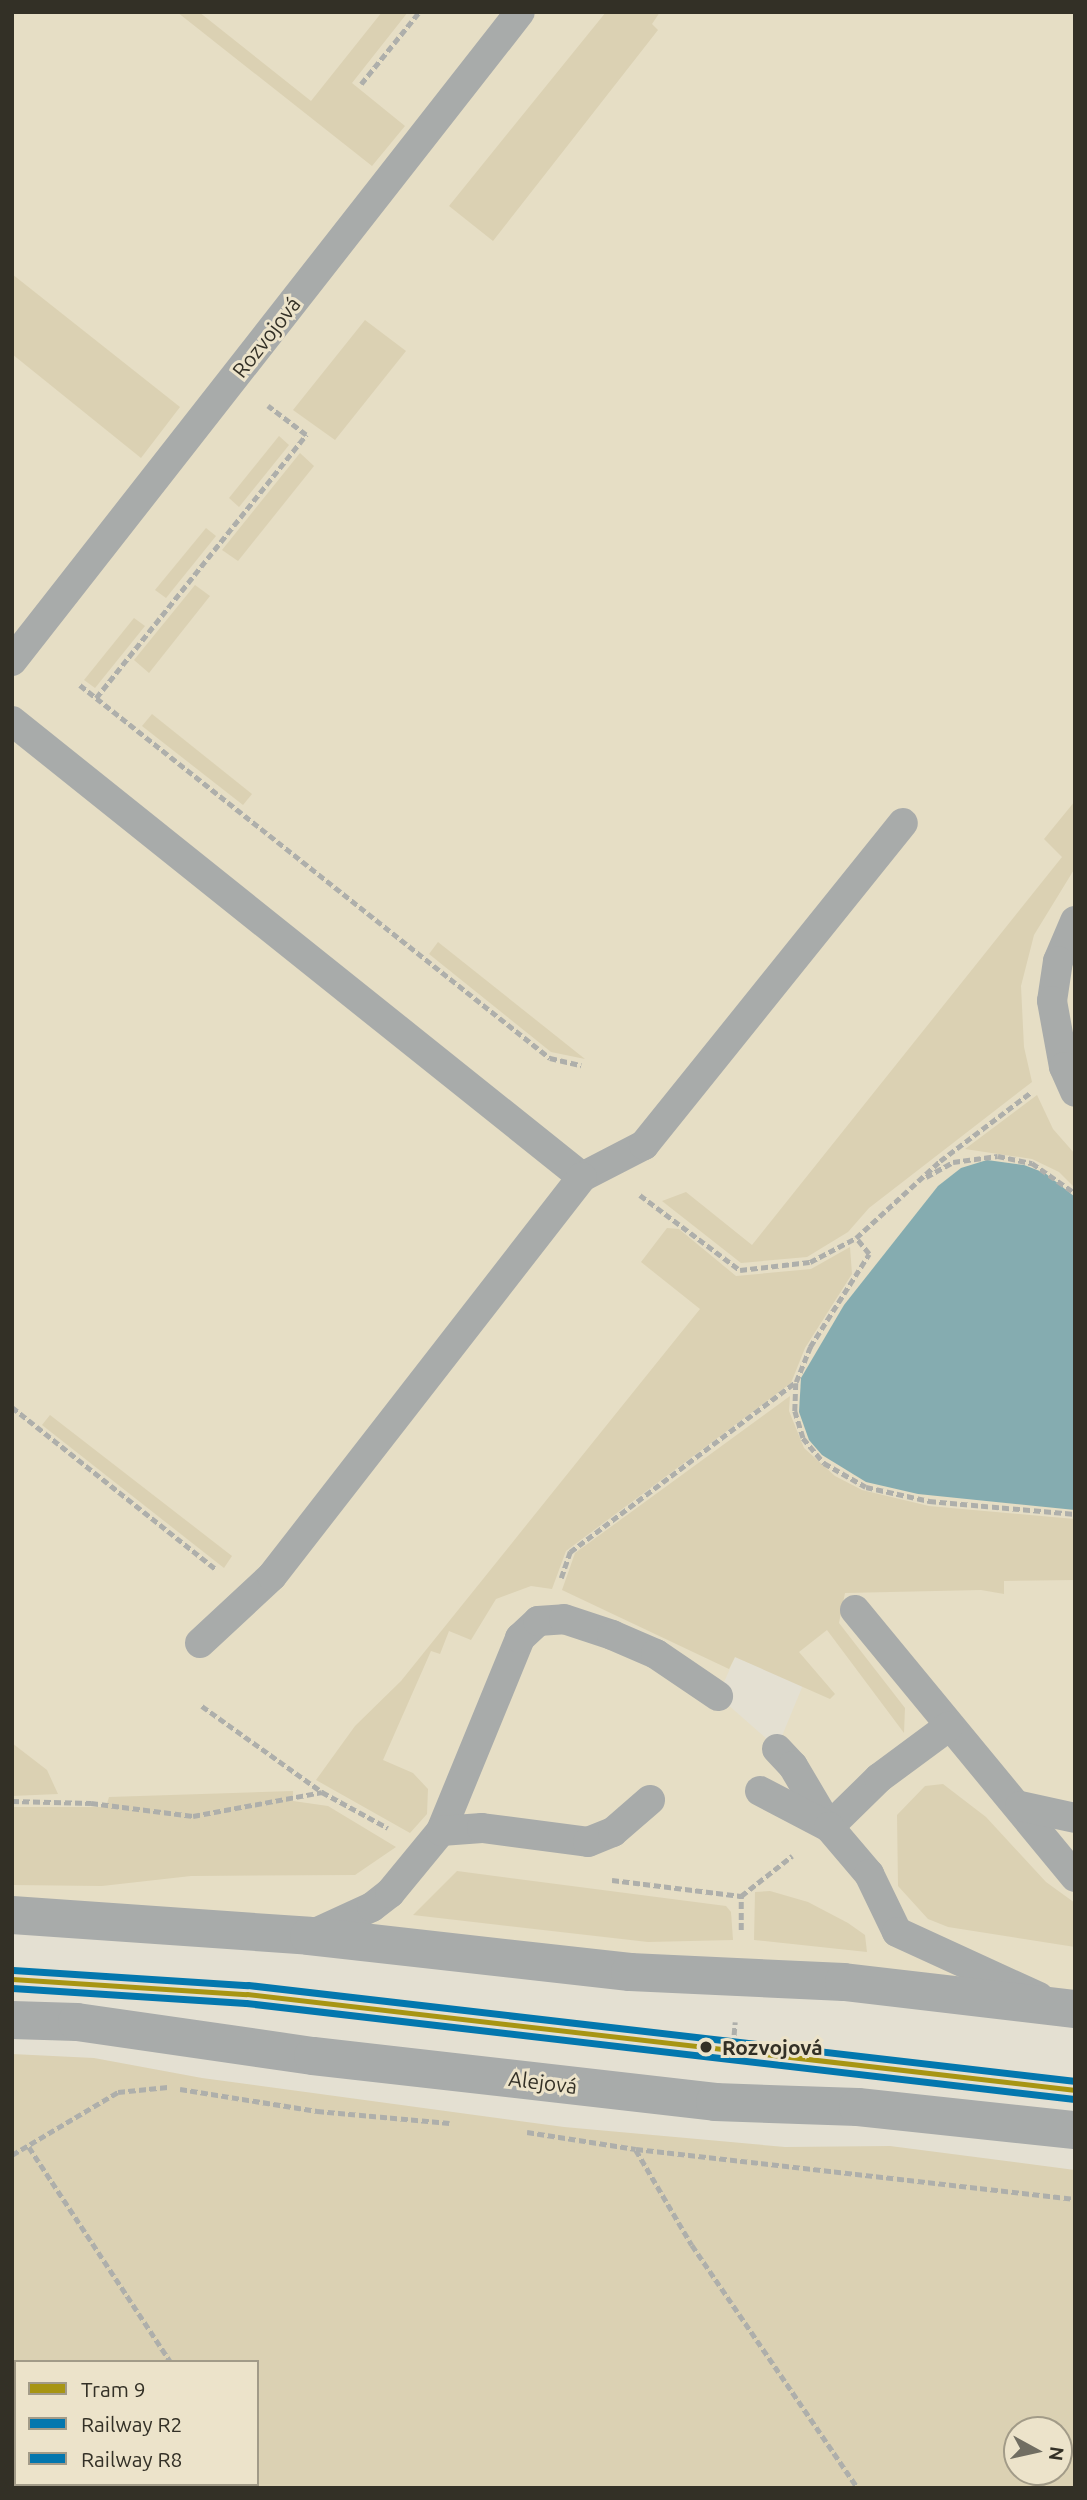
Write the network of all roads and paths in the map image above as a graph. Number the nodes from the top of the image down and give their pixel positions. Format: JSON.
{"nodes":[{"id":1,"x":419,"y":12,"type":"edge"},
{"id":2,"x":520,"y":12,"type":"edge"},
{"id":3,"x":361,"y":84,"type":"dead end"},
{"id":4,"x":234,"y":379,"type":"junction"},
{"id":5,"x":12,"y":661,"type":"edge"},
{"id":6,"x":80,"y":685,"type":"dead end"},
{"id":7,"x":96,"y":698,"type":"junction"},
{"id":8,"x":12,"y":722,"type":"edge"},
{"id":9,"x":903,"y":823,"type":"dead end"},
{"id":10,"x":1075,"y":921,"type":"edge"},
{"id":11,"x":581,"y":1065,"type":"dead end"},
{"id":12,"x":1069,"y":1080,"type":"edge"},
{"id":13,"x":582,"y":1177,"type":"junction"},
{"id":14,"x":920,"y":1180,"type":"junction"},
{"id":15,"x":1075,"y":1193,"type":"edge"},
{"id":16,"x":856,"y":1238,"type":"junction"},
{"id":17,"x":796,"y":1382,"type":"junction"},
{"id":18,"x":12,"y":1407,"type":"edge"},
{"id":19,"x":1075,"y":1514,"type":"edge"},
{"id":20,"x":557,"y":1589,"type":"dead end"},
{"id":21,"x":250,"y":1596,"type":"junction"},
{"id":22,"x":856,"y":1611,"type":"dead end"},
{"id":23,"x":200,"y":1643,"type":"dead end"},
{"id":24,"x":718,"y":1696,"type":"dead end"},
{"id":25,"x":948,"y":1727,"type":"junction"},
{"id":26,"x":777,"y":1749,"type":"dead end"},
{"id":27,"x":760,"y":1791,"type":"dead end"},
{"id":28,"x":323,"y":1792,"type":"dead end"},
{"id":29,"x":650,"y":1800,"type":"dead end"},
{"id":30,"x":12,"y":1801,"type":"edge"},
{"id":31,"x":1020,"y":1806,"type":"junction"},
{"id":32,"x":1075,"y":1818,"type":"edge"},
{"id":33,"x":830,"y":1827,"type":"junction"},
{"id":34,"x":441,"y":1831,"type":"junction"},
{"id":35,"x":1075,"y":1877,"type":"edge"},
{"id":36,"x":741,"y":1896,"type":"dead end"},
{"id":37,"x":12,"y":1915,"type":"edge"},
{"id":38,"x":309,"y":1936,"type":"junction"},
{"id":39,"x":1070,"y":2009,"type":"edge"},
{"id":40,"x":12,"y":2020,"type":"edge"},
{"id":41,"x":458,"y":2123,"type":"dead end"},
{"id":42,"x":1075,"y":2130,"type":"edge"},
{"id":43,"x":521,"y":2131,"type":"dead end"},
{"id":44,"x":29,"y":2147,"type":"junction"},
{"id":45,"x":636,"y":2149,"type":"junction"},
{"id":46,"x":12,"y":2155,"type":"edge"},
{"id":47,"x":1075,"y":2199,"type":"edge"},
{"id":48,"x":170,"y":2360,"type":"edge"},
{"id":49,"x":858,"y":2488,"type":"edge"}],
"edges":[{"from":1,"to":3,"type":"path"},
{"from":2,"to":4,"type":"lane","name":"Rozvojová"},
{"from":4,"to":5,"type":"lane","name":"Rozvojová"},
{"from":4,"to":7,"type":"path"},
{"from":6,"to":7,"type":"path"},
{"from":7,"to":11,"type":"path"},
{"from":8,"to":13,"type":"lane"},
{"from":9,"to":13,"type":"lane"},
{"from":10,"to":12,"type":"lane"},
{"from":12,"to":14,"type":"path"},
{"from":13,"to":16,"type":"path"},
{"from":13,"to":21,"type":"lane"},
{"from":14,"to":15,"type":"path"},
{"from":14,"to":16,"type":"path"},
{"from":16,"to":17,"type":"path"},
{"from":17,"to":19,"type":"path"},
{"from":17,"to":20,"type":"path"},
{"from":18,"to":21,"type":"path"},
{"from":21,"to":23,"type":"lane"},
{"from":22,"to":25,"type":"lane"},
{"from":24,"to":34,"type":"lane"},
{"from":25,"to":31,"type":"lane"},
{"from":25,"to":33,"type":"lane"},
{"from":26,"to":33,"type":"lane"},
{"from":27,"to":33,"type":"lane"},
{"from":28,"to":30,"type":"path"},
{"from":29,"to":34,"type":"lane"},
{"from":31,"to":32,"type":"lane"},
{"from":31,"to":35,"type":"lane"},
{"from":33,"to":36,"type":"path"},
{"from":33,"to":39,"type":"lane"},
{"from":34,"to":38,"type":"lane"},
{"from":37,"to":38,"type":"street"},
{"from":38,"to":39,"type":"street"},
{"from":40,"to":42,"type":"street","name":"Alejová"},
{"from":41,"to":44,"type":"path"},
{"from":43,"to":45,"type":"path"},
{"from":44,"to":46,"type":"path"},
{"from":44,"to":48,"type":"path"},
{"from":45,"to":47,"type":"path"},
{"from":45,"to":49,"type":"path"}]}
